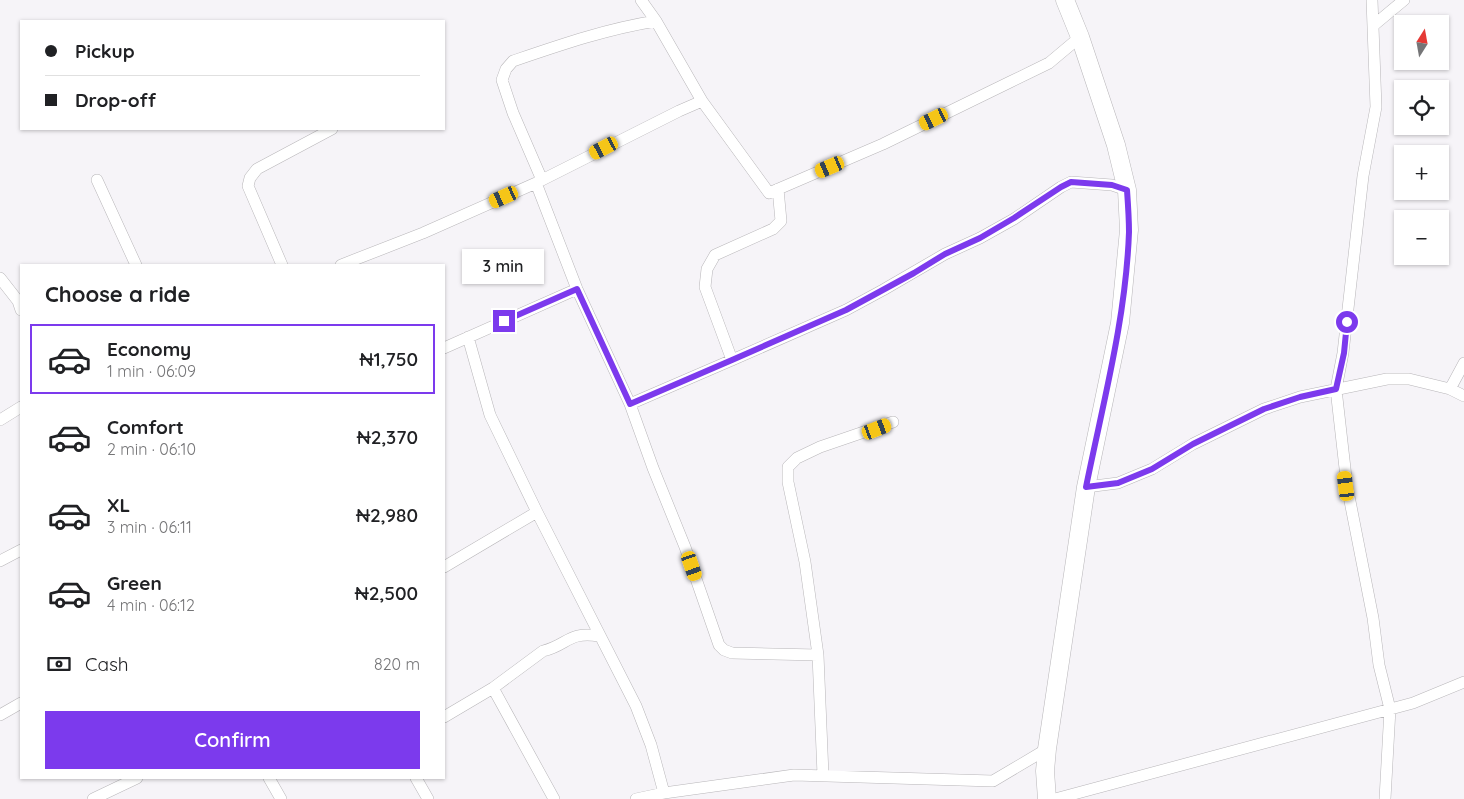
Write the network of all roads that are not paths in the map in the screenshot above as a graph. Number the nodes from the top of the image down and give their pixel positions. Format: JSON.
{"nodes":[{"id":1,"x":641,"y":0,"type":"edge"},
{"id":2,"x":1065,"y":0,"type":"edge"},
{"id":3,"x":1372,"y":0,"type":"edge"},
{"id":4,"x":1404,"y":0,"type":"edge"},
{"id":5,"x":656,"y":21,"type":"junction"},
{"id":6,"x":1374,"y":25,"type":"junction"},
{"id":7,"x":1080,"y":37,"type":"junction"},
{"id":8,"x":702,"y":101,"type":"junction"},
{"id":9,"x":330,"y":130,"type":"edge"},
{"id":10,"x":97,"y":180,"type":"dead end"},
{"id":11,"x":539,"y":181,"type":"junction"},
{"id":12,"x":778,"y":189,"type":"junction"},
{"id":13,"x":1127,"y":190,"type":"junction"},
{"id":14,"x":136,"y":264,"type":"edge"},
{"id":15,"x":282,"y":264,"type":"edge"},
{"id":16,"x":343,"y":264,"type":"edge"},
{"id":17,"x":0,"y":278,"type":"edge"},
{"id":18,"x":577,"y":289,"type":"junction"},
{"id":19,"x":20,"y":307,"type":"edge"},
{"id":20,"x":468,"y":337,"type":"junction"},
{"id":21,"x":445,"y":348,"type":"edge"},
{"id":22,"x":732,"y":360,"type":"junction"},
{"id":23,"x":1464,"y":363,"type":"edge"},
{"id":24,"x":1336,"y":389,"type":"junction"},
{"id":25,"x":1450,"y":389,"type":"junction"},
{"id":26,"x":1464,"y":396,"type":"edge"},
{"id":27,"x":630,"y":404,"type":"junction"},
{"id":28,"x":20,"y":408,"type":"edge"},
{"id":29,"x":0,"y":420,"type":"edge"},
{"id":30,"x":894,"y":422,"type":"dead end"},
{"id":31,"x":1086,"y":487,"type":"junction"},
{"id":32,"x":537,"y":512,"type":"junction"},
{"id":33,"x":20,"y":551,"type":"edge"},
{"id":34,"x":0,"y":561,"type":"edge"},
{"id":35,"x":445,"y":567,"type":"edge"},
{"id":36,"x":599,"y":636,"type":"junction"},
{"id":37,"x":818,"y":654,"type":"junction"},
{"id":38,"x":1464,"y":682,"type":"edge"},
{"id":39,"x":493,"y":688,"type":"junction"},
{"id":40,"x":20,"y":704,"type":"edge"},
{"id":41,"x":1390,"y":710,"type":"junction"},
{"id":42,"x":0,"y":715,"type":"edge"},
{"id":43,"x":445,"y":716,"type":"edge"},
{"id":44,"x":1047,"y":750,"type":"junction"},
{"id":45,"x":1045,"y":771,"type":"junction"},
{"id":46,"x":823,"y":776,"type":"junction"},
{"id":47,"x":135,"y":779,"type":"edge"},
{"id":48,"x":270,"y":779,"type":"edge"},
{"id":49,"x":417,"y":779,"type":"edge"},
{"id":50,"x":664,"y":793,"type":"junction"},
{"id":51,"x":707,"y":793,"type":"edge"},
{"id":52,"x":93,"y":799,"type":"edge"},
{"id":53,"x":281,"y":799,"type":"edge"},
{"id":54,"x":428,"y":799,"type":"edge"},
{"id":55,"x":554,"y":799,"type":"edge"},
{"id":56,"x":636,"y":799,"type":"edge"},
{"id":57,"x":1035,"y":799,"type":"edge"},
{"id":58,"x":1047,"y":799,"type":"edge"},
{"id":59,"x":1055,"y":799,"type":"edge"},
{"id":60,"x":1385,"y":799,"type":"edge"}],
"edges":[{"from":1,"to":5,"type":"street"},
{"from":2,"to":7,"type":"main road"},
{"from":3,"to":6,"type":"street"},
{"from":4,"to":6,"type":"street"},
{"from":5,"to":8,"type":"street"},
{"from":5,"to":11,"type":"street"},
{"from":6,"to":24,"type":"street"},
{"from":7,"to":12,"type":"street"},
{"from":7,"to":13,"type":"main road"},
{"from":8,"to":11,"type":"street"},
{"from":8,"to":12,"type":"street"},
{"from":9,"to":15,"type":"street"},
{"from":10,"to":14,"type":"street"},
{"from":11,"to":16,"type":"street"},
{"from":11,"to":18,"type":"street"},
{"from":12,"to":22,"type":"street"},
{"from":13,"to":22,"type":"street"},
{"from":13,"to":31,"type":"main road"},
{"from":17,"to":19,"type":"street"},
{"from":18,"to":20,"type":"street"},
{"from":18,"to":27,"type":"street"},
{"from":20,"to":21,"type":"street"},
{"from":20,"to":32,"type":"street"},
{"from":22,"to":27,"type":"street"},
{"from":23,"to":25,"type":"street"},
{"from":24,"to":25,"type":"street"},
{"from":24,"to":31,"type":"street"},
{"from":24,"to":41,"type":"street"},
{"from":25,"to":26,"type":"street"},
{"from":27,"to":37,"type":"street"},
{"from":28,"to":29,"type":"street"},
{"from":30,"to":37,"type":"street"},
{"from":31,"to":44,"type":"main road"},
{"from":32,"to":35,"type":"street"},
{"from":32,"to":36,"type":"street"},
{"from":33,"to":34,"type":"street"},
{"from":36,"to":39,"type":"street"},
{"from":36,"to":50,"type":"street"},
{"from":37,"to":46,"type":"street"},
{"from":38,"to":41,"type":"street"},
{"from":39,"to":43,"type":"street"},
{"from":39,"to":55,"type":"street"},
{"from":40,"to":42,"type":"street"},
{"from":41,"to":59,"type":"street"},
{"from":41,"to":60,"type":"street"},
{"from":44,"to":45,"type":"main road"},
{"from":44,"to":46,"type":"street"},
{"from":45,"to":57,"type":"main road"},
{"from":45,"to":58,"type":"main road"},
{"from":46,"to":51,"type":"street"},
{"from":47,"to":52,"type":"street"},
{"from":48,"to":53,"type":"street"},
{"from":49,"to":54,"type":"street"},
{"from":50,"to":51,"type":"street"},
{"from":50,"to":56,"type":"street"}]}
